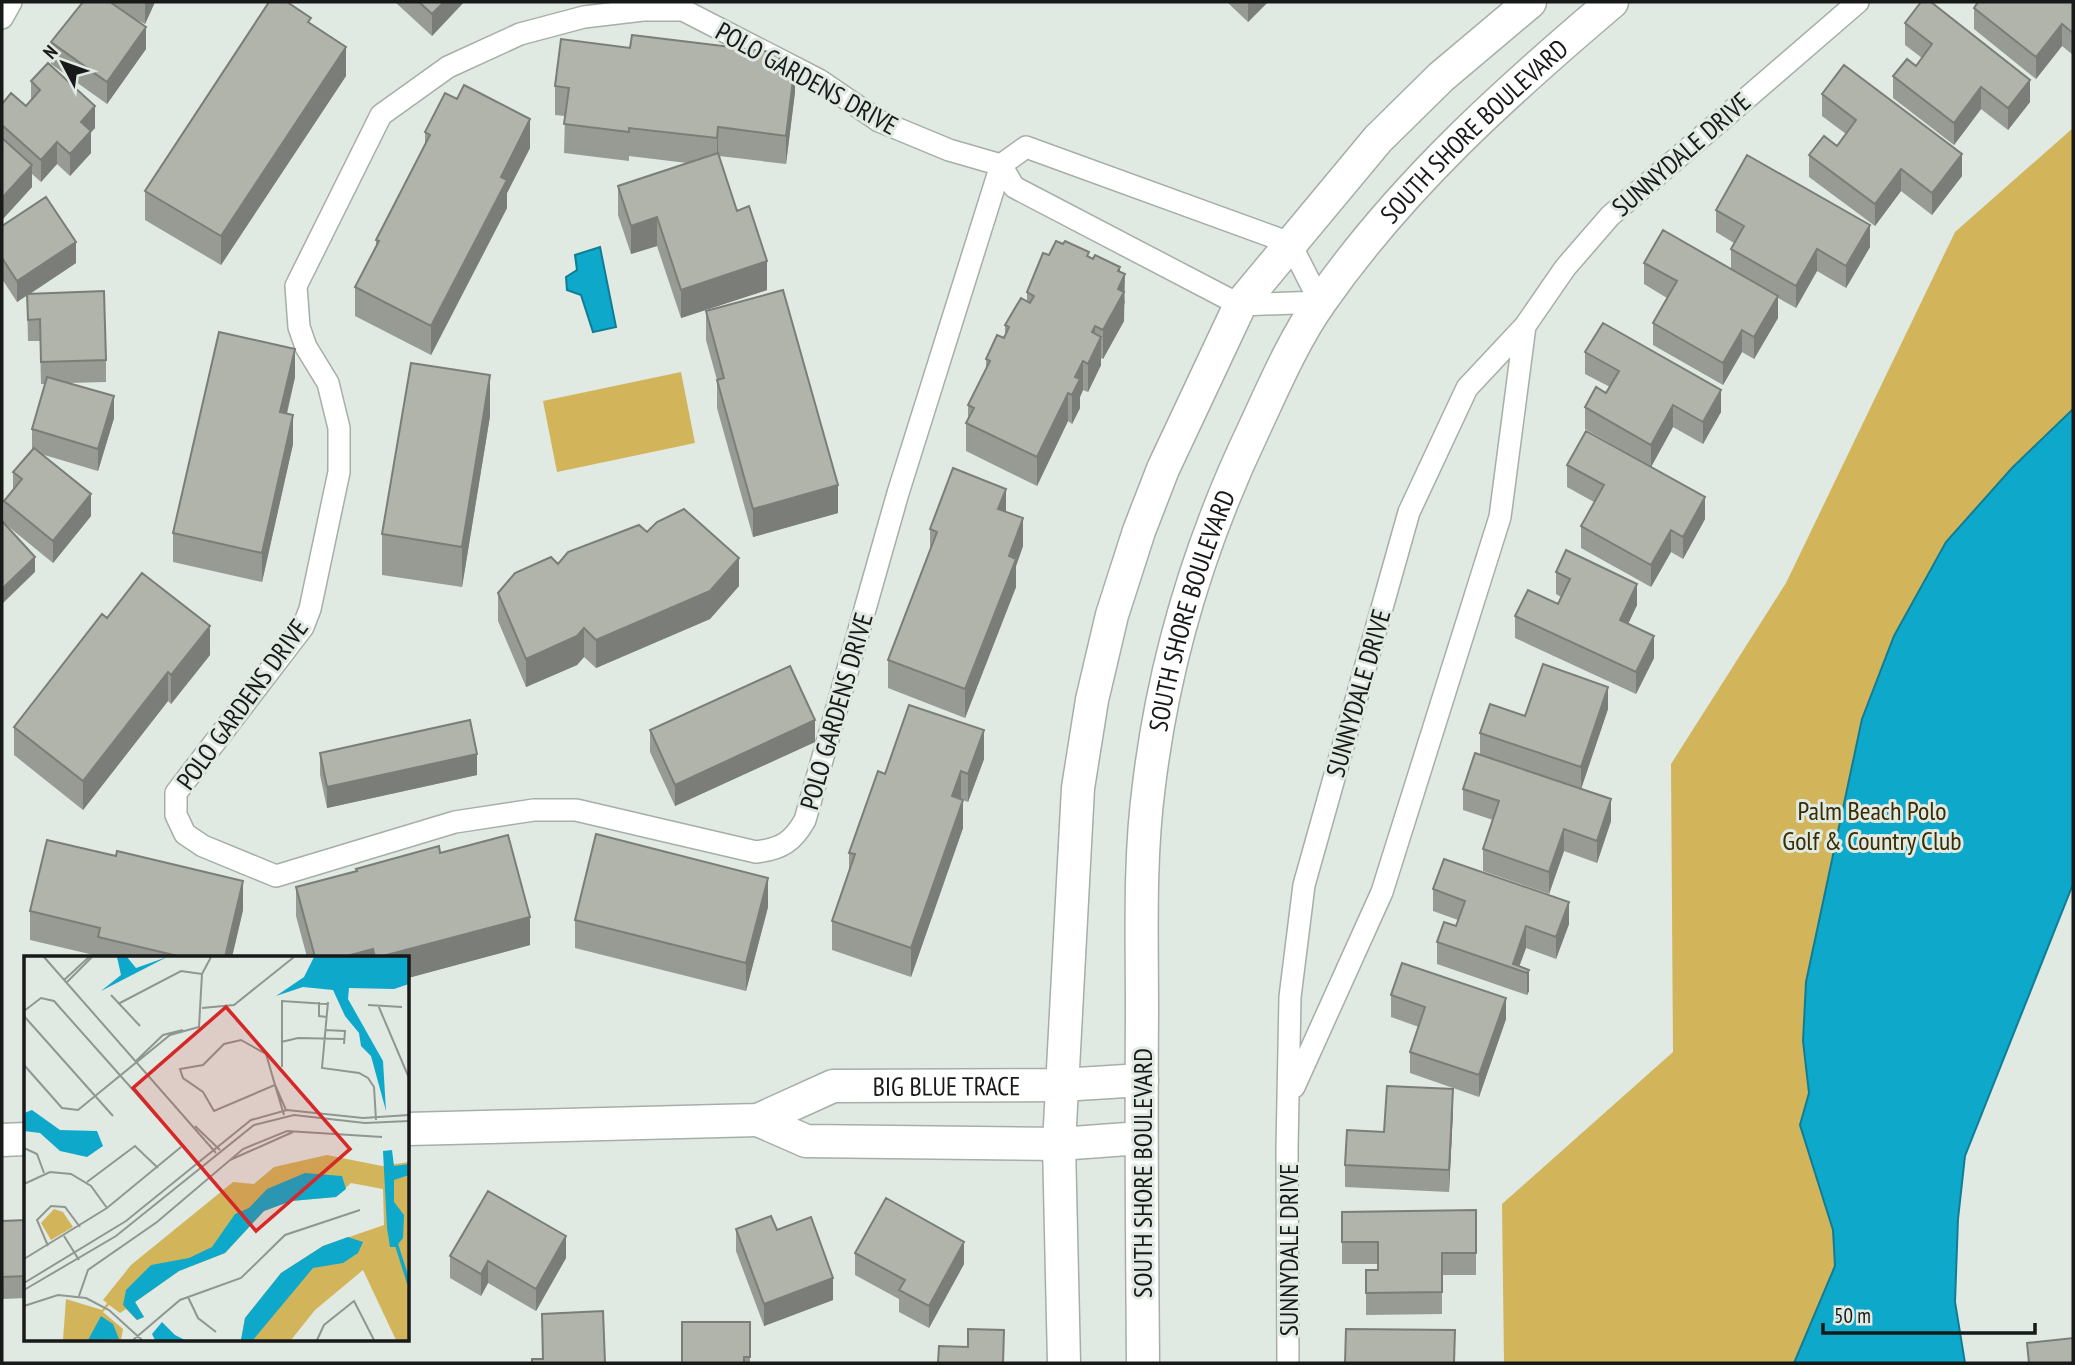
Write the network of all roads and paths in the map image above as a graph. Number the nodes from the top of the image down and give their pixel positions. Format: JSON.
{"nodes":[{"id":1,"x":10,"y":2,"type":"edge"},
{"id":2,"x":1530,"y":2,"type":"edge"},
{"id":3,"x":1612,"y":2,"type":"edge"},
{"id":4,"x":1858,"y":2,"type":"edge"},
{"id":5,"x":2,"y":18,"type":"edge"},
{"id":6,"x":1001,"y":165,"type":"junction"},
{"id":7,"x":1290,"y":243,"type":"junction"},
{"id":8,"x":1320,"y":302,"type":"junction"},
{"id":9,"x":1240,"y":304,"type":"junction"},
{"id":10,"x":1525,"y":326,"type":"junction"},
{"id":11,"x":1142,"y":1080,"type":"junction"},
{"id":12,"x":1061,"y":1084,"type":"junction"},
{"id":13,"x":1290,"y":1095,"type":"junction"},
{"id":14,"x":758,"y":1120,"type":"junction"},
{"id":15,"x":410,"y":1129,"type":"edge"},
{"id":16,"x":1141,"y":1138,"type":"junction"},
{"id":17,"x":24,"y":1139,"type":"edge"},
{"id":18,"x":2,"y":1140,"type":"edge"},
{"id":19,"x":1059,"y":1144,"type":"junction"},
{"id":20,"x":1064,"y":1363,"type":"edge"},
{"id":21,"x":1143,"y":1363,"type":"edge"},
{"id":22,"x":1288,"y":1363,"type":"edge"}],
"edges":[{"from":1,"to":5,"type":"street"},
{"from":2,"to":7,"type":"street","name":"SOUTH SHORE BOULEVARD"},
{"from":3,"to":8,"type":"street","name":"SOUTH SHORE BOULEVARD"},
{"from":4,"to":10,"type":"street","name":"SUNNYDALE DRIVE"},
{"from":6,"to":6,"type":"street","name":"POLO GARDENS DRIVE"},
{"from":6,"to":7,"type":"street"},
{"from":6,"to":9,"type":"street"},
{"from":7,"to":8,"type":"street"},
{"from":7,"to":9,"type":"street","name":"SOUTH SHORE BOULEVARD"},
{"from":8,"to":9,"type":"street"},
{"from":8,"to":11,"type":"street","name":"SOUTH SHORE BOULEVARD"},
{"from":9,"to":12,"type":"street","name":"SOUTH SHORE BOULEVARD"},
{"from":10,"to":13,"type":"street","name":"SUNNYDALE DRIVE"},
{"from":10,"to":13,"type":"street","name":"SUNNYDALE DRIVE"},
{"from":11,"to":12,"type":"street","name":"BIG BLUE TRACE"},
{"from":11,"to":16,"type":"street","name":"SOUTH SHORE BOULEVARD"},
{"from":12,"to":14,"type":"street","name":"BIG BLUE TRACE"},
{"from":12,"to":19,"type":"street","name":"SOUTH SHORE BOULEVARD"},
{"from":13,"to":22,"type":"street","name":"SUNNYDALE DRIVE"},
{"from":14,"to":15,"type":"street","name":"BIG BLUE TRACE"},
{"from":14,"to":19,"type":"street","name":"BIG BLUE TRACE"},
{"from":16,"to":19,"type":"street","name":"BIG BLUE TRACE"},
{"from":16,"to":21,"type":"street","name":"SOUTH SHORE BOULEVARD"},
{"from":17,"to":18,"type":"street"},
{"from":19,"to":20,"type":"street","name":"SOUTH SHORE BOULEVARD"}]}
